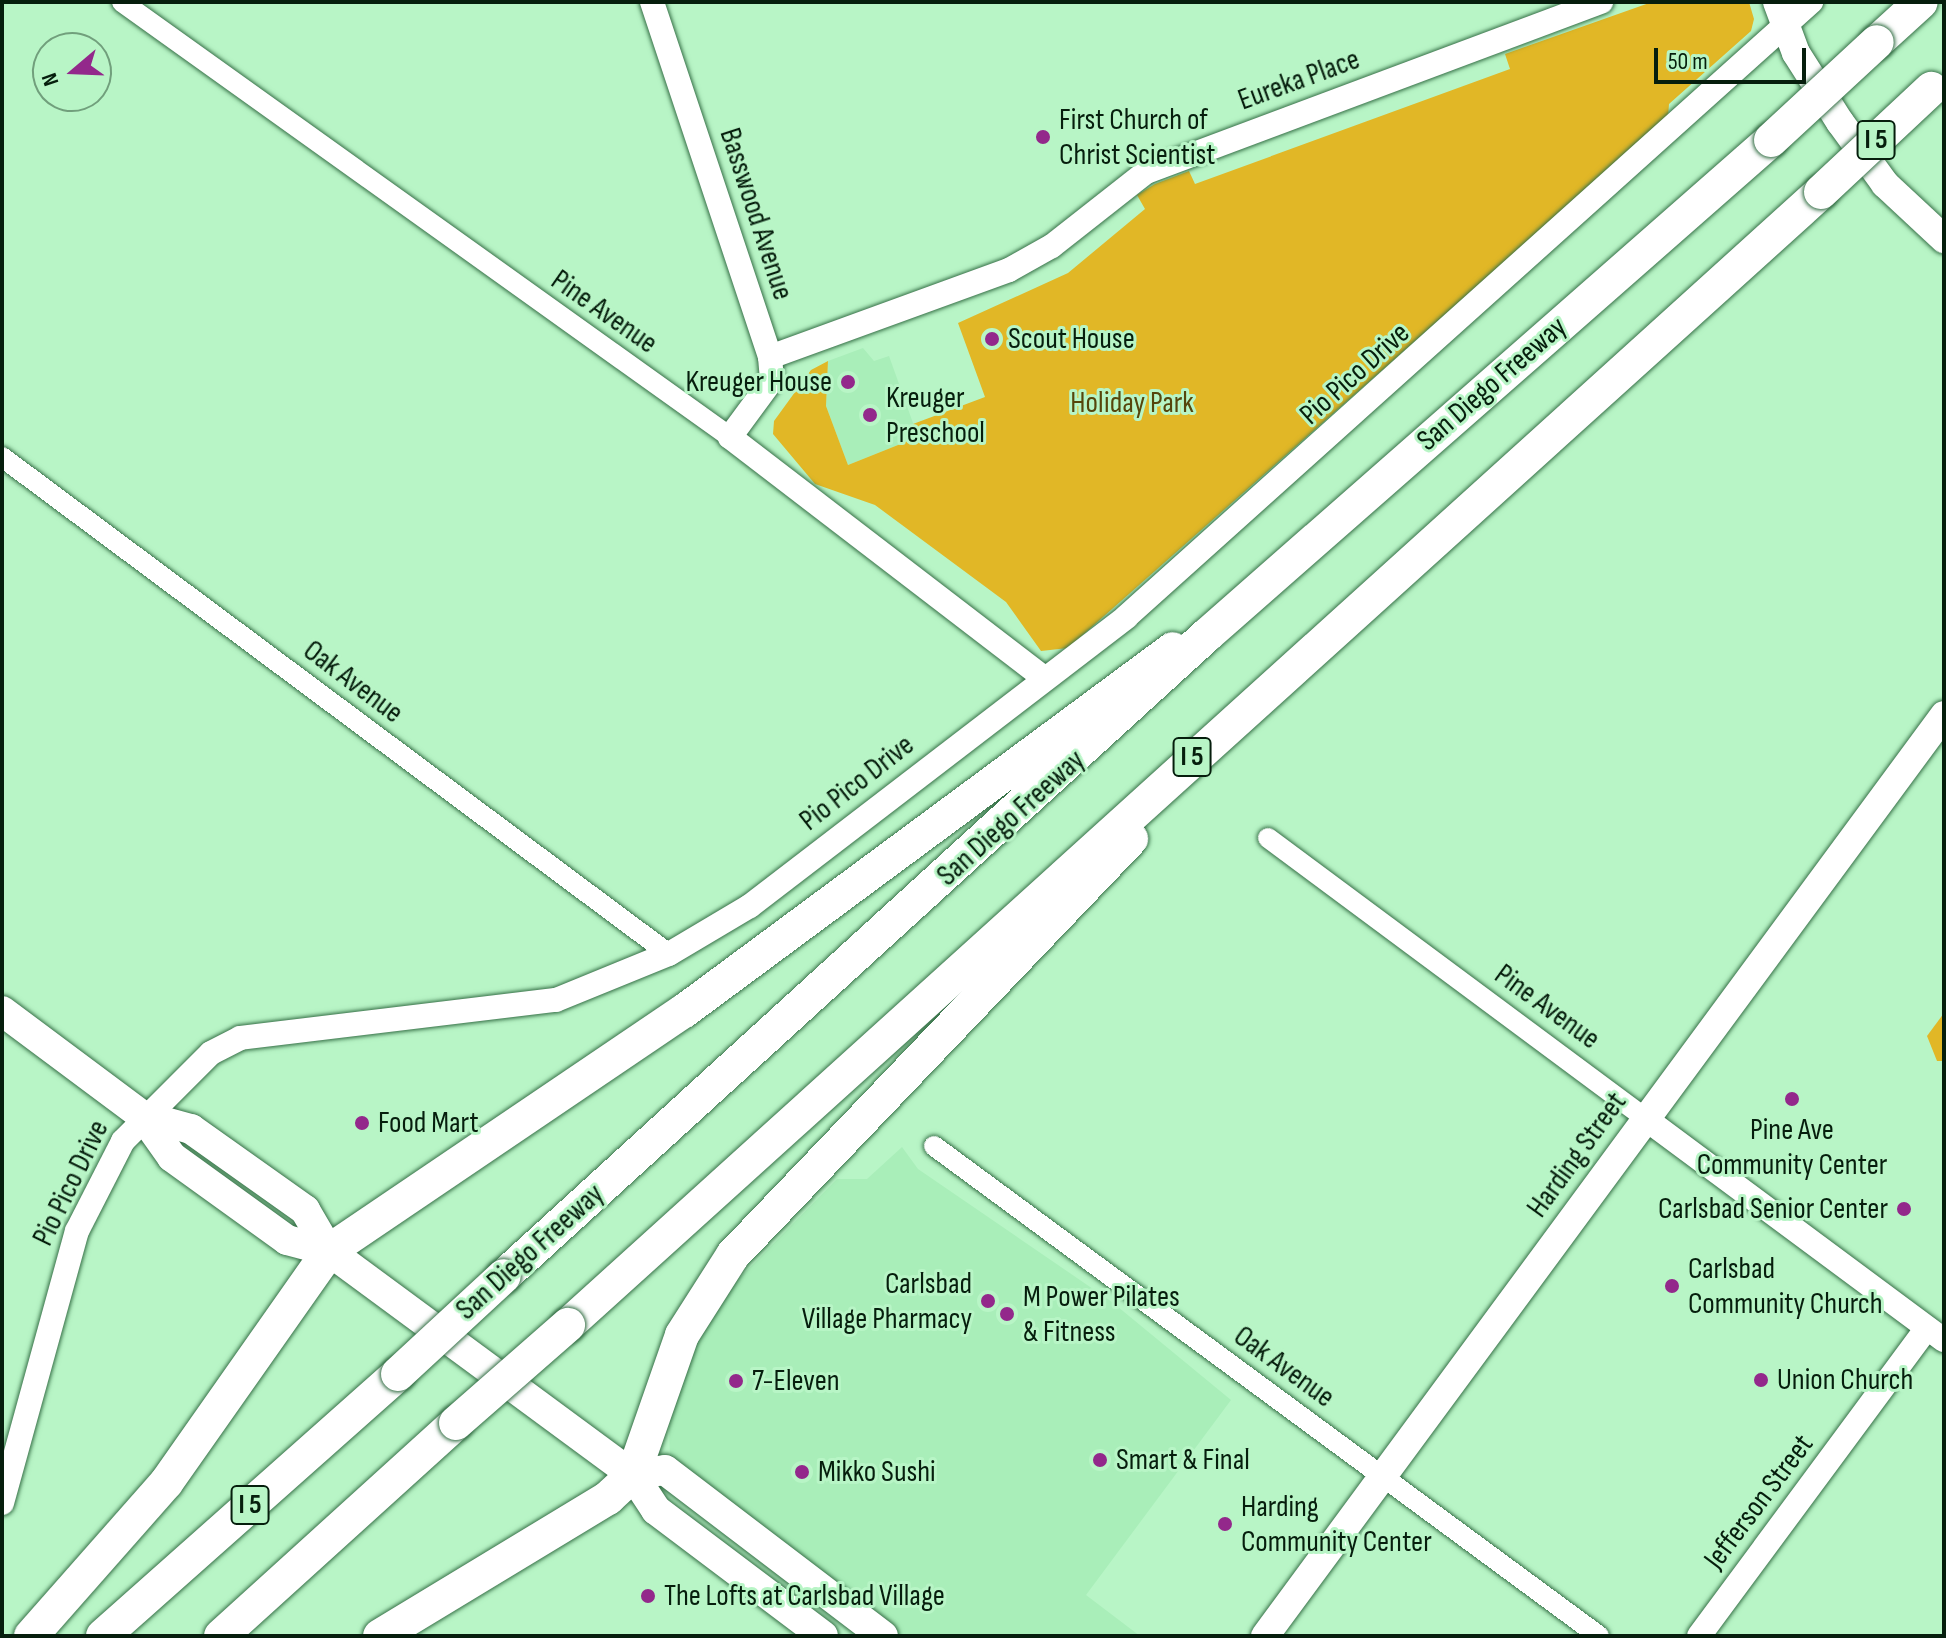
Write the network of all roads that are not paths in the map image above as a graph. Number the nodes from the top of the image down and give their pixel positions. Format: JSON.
{"nodes":[{"id":1,"x":122,"y":2,"type":"edge"},
{"id":2,"x":652,"y":2,"type":"edge"},
{"id":3,"x":1601,"y":2,"type":"edge"},
{"id":4,"x":1811,"y":2,"type":"edge"},
{"id":5,"x":1921,"y":2,"type":"edge"},
{"id":6,"x":1781,"y":14,"type":"edge"},
{"id":7,"x":1937,"y":84,"type":"edge"},
{"id":8,"x":1944,"y":239,"type":"edge"},
{"id":9,"x":770,"y":357,"type":"junction"},
{"id":10,"x":730,"y":437,"type":"junction"},
{"id":11,"x":2,"y":457,"type":"edge"},
{"id":12,"x":1207,"y":635,"type":"junction"},
{"id":13,"x":1308,"y":653,"type":"junction"},
{"id":14,"x":1045,"y":679,"type":"junction"},
{"id":15,"x":1944,"y":715,"type":"edge"},
{"id":16,"x":1268,"y":838,"type":"dead end"},
{"id":17,"x":669,"y":954,"type":"junction"},
{"id":18,"x":2,"y":1011,"type":"edge"},
{"id":19,"x":143,"y":1116,"type":"junction"},
{"id":20,"x":1646,"y":1119,"type":"junction"},
{"id":21,"x":934,"y":1146,"type":"dead end"},
{"id":22,"x":329,"y":1251,"type":"junction"},
{"id":23,"x":1936,"y":1334,"type":"edge"},
{"id":24,"x":633,"y":1475,"type":"junction"},
{"id":25,"x":1383,"y":1477,"type":"junction"},
{"id":26,"x":2,"y":1503,"type":"edge"},
{"id":27,"x":832,"y":1598,"type":"junction"},
{"id":28,"x":779,"y":1603,"type":"junction"},
{"id":29,"x":31,"y":1636,"type":"edge"},
{"id":30,"x":103,"y":1636,"type":"edge"},
{"id":31,"x":221,"y":1636,"type":"edge"},
{"id":32,"x":380,"y":1636,"type":"edge"},
{"id":33,"x":823,"y":1636,"type":"edge"},
{"id":34,"x":831,"y":1636,"type":"edge"},
{"id":35,"x":855,"y":1636,"type":"edge"},
{"id":36,"x":883,"y":1636,"type":"edge"},
{"id":37,"x":1265,"y":1636,"type":"edge"},
{"id":38,"x":1599,"y":1636,"type":"edge"},
{"id":39,"x":1699,"y":1636,"type":"edge"}],
"edges":[{"from":1,"to":10,"type":"street","name":"Pine Avenue"},
{"from":2,"to":9,"type":"street","name":"Basswood Avenue"},
{"from":3,"to":9,"type":"street","name":"Eureka Place"},
{"from":4,"to":6,"type":"street","name":"Pio Pico Drive"},
{"from":5,"to":12,"type":"highway","name":"San Diego Freeway","number":"I 5","bridge":true},
{"from":6,"to":8,"type":"main road"},
{"from":6,"to":14,"type":"street","name":"Pio Pico Drive"},
{"from":7,"to":13,"type":"highway","number":"I 5","bridge":true},
{"from":9,"to":10,"type":"street"},
{"from":10,"to":14,"type":"street","name":"Pine Avenue"},
{"from":11,"to":17,"type":"street","name":"Oak Avenue"},
{"from":12,"to":22,"type":"highway"},
{"from":12,"to":30,"type":"highway","name":"San Diego Freeway","number":"I 5","bridge":true},
{"from":13,"to":24,"type":"highway"},
{"from":13,"to":31,"type":"highway","number":"I 5","bridge":true},
{"from":14,"to":17,"type":"street","name":"Pio Pico Drive"},
{"from":15,"to":20,"type":"main road","name":"Harding Street"},
{"from":16,"to":20,"type":"street","name":"Pine Avenue"},
{"from":17,"to":19,"type":"street","name":"Pio Pico Drive"},
{"from":18,"to":19,"type":"main road"},
{"from":19,"to":22,"type":"main road"},
{"from":19,"to":26,"type":"street","name":"Pio Pico Drive"},
{"from":20,"to":23,"type":"street","name":"Pine Avenue"},
{"from":20,"to":25,"type":"main road","name":"Harding Street"},
{"from":21,"to":25,"type":"street","name":"Oak Avenue"},
{"from":22,"to":24,"type":"main road"},
{"from":22,"to":29,"type":"highway"},
{"from":23,"to":39,"type":"street","name":"Jefferson Street"},
{"from":24,"to":27,"type":"main road"},
{"from":24,"to":28,"type":"main road"},
{"from":24,"to":32,"type":"highway"},
{"from":25,"to":37,"type":"main road","name":"Harding Street"},
{"from":25,"to":38,"type":"street","name":"Oak Avenue"},
{"from":27,"to":28,"type":"main road"},
{"from":27,"to":36,"type":"main road"},
{"from":28,"to":33,"type":"main road"},
{"from":34,"to":35,"type":"main road"}]}
